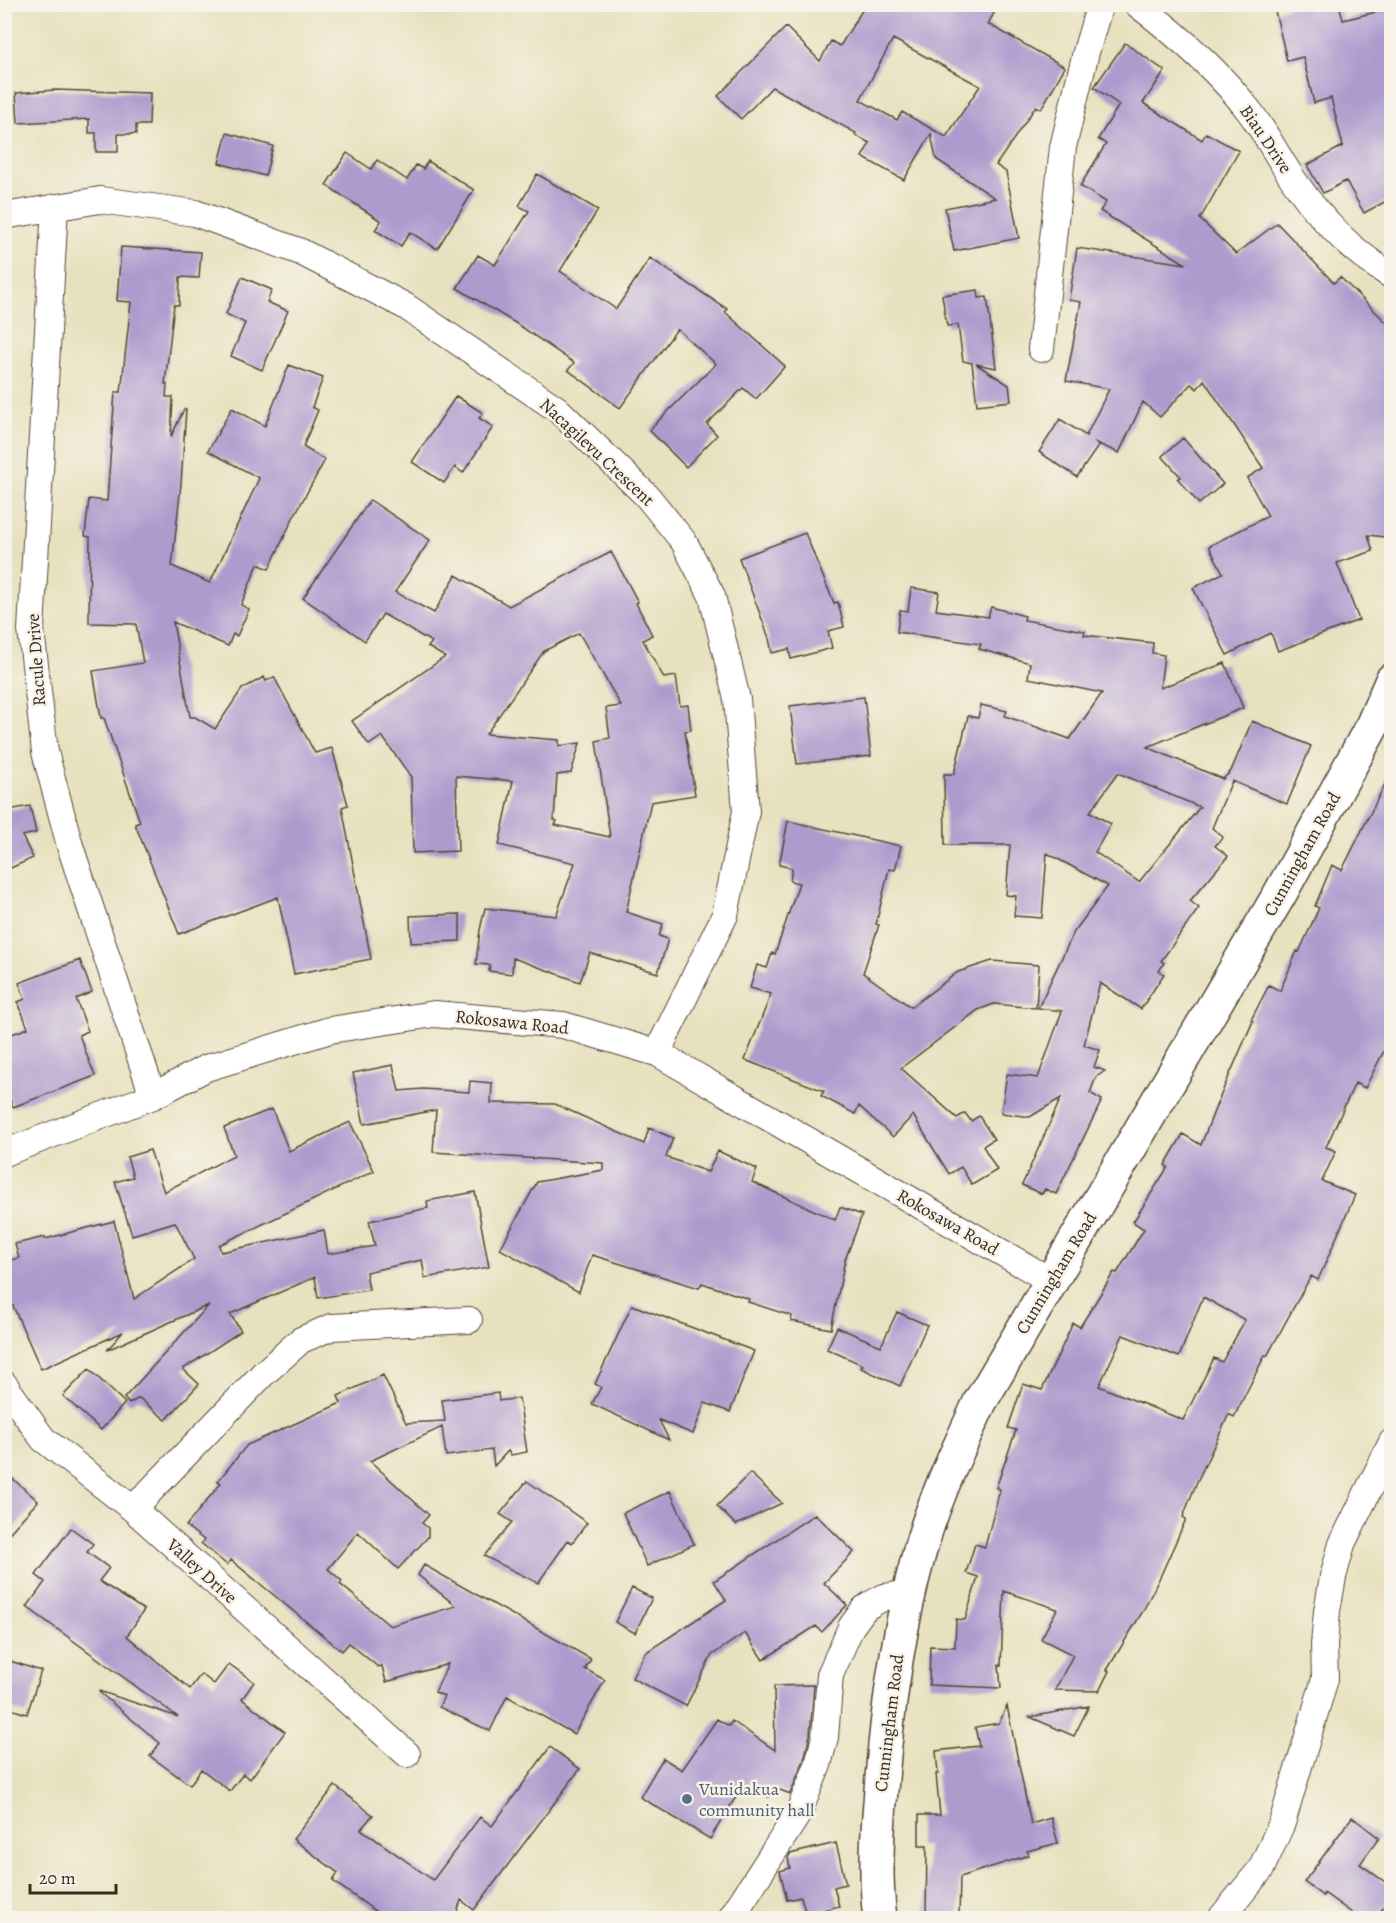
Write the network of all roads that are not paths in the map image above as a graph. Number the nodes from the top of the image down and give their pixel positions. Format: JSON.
{"nodes":[{"id":1,"x":1100,"y":4,"type":"edge"},
{"id":2,"x":1137,"y":4,"type":"edge"},
{"id":3,"x":56,"y":207,"type":"junction"},
{"id":4,"x":4,"y":216,"type":"edge"},
{"id":5,"x":1392,"y":276,"type":"edge"},
{"id":6,"x":1041,"y":349,"type":"dead end"},
{"id":7,"x":1392,"y":680,"type":"edge"},
{"id":8,"x":657,"y":1053,"type":"junction"},
{"id":9,"x":153,"y":1096,"type":"junction"},
{"id":10,"x":4,"y":1153,"type":"edge"},
{"id":11,"x":1051,"y":1281,"type":"junction"},
{"id":12,"x":469,"y":1320,"type":"dead end"},
{"id":13,"x":4,"y":1384,"type":"edge"},
{"id":14,"x":1392,"y":1442,"type":"edge"},
{"id":15,"x":133,"y":1509,"type":"junction"},
{"id":16,"x":909,"y":1595,"type":"junction"},
{"id":17,"x":408,"y":1754,"type":"dead end"},
{"id":18,"x":731,"y":1918,"type":"edge"},
{"id":19,"x":880,"y":1918,"type":"edge"},
{"id":20,"x":1221,"y":1918,"type":"edge"}],
"edges":[{"from":1,"to":6,"type":"street"},
{"from":2,"to":5,"type":"street","name":"Biau Drive"},
{"from":3,"to":4,"type":"street","name":"Nacagilevu Crescent"},
{"from":3,"to":8,"type":"street","name":"Nacagilevu Crescent"},
{"from":3,"to":9,"type":"street","name":"Racule Drive"},
{"from":7,"to":11,"type":"main road","name":"Cunningham Road"},
{"from":8,"to":9,"type":"street","name":"Rokosawa Road"},
{"from":8,"to":11,"type":"street","name":"Rokosawa Road"},
{"from":9,"to":10,"type":"street","name":"Rokosawa Road"},
{"from":11,"to":16,"type":"main road","name":"Cunningham Road"},
{"from":12,"to":15,"type":"street"},
{"from":13,"to":15,"type":"street","name":"Valley Drive"},
{"from":14,"to":20,"type":"street"},
{"from":15,"to":17,"type":"street","name":"Valley Drive"},
{"from":16,"to":18,"type":"street"},
{"from":16,"to":19,"type":"main road","name":"Cunningham Road"}]}
